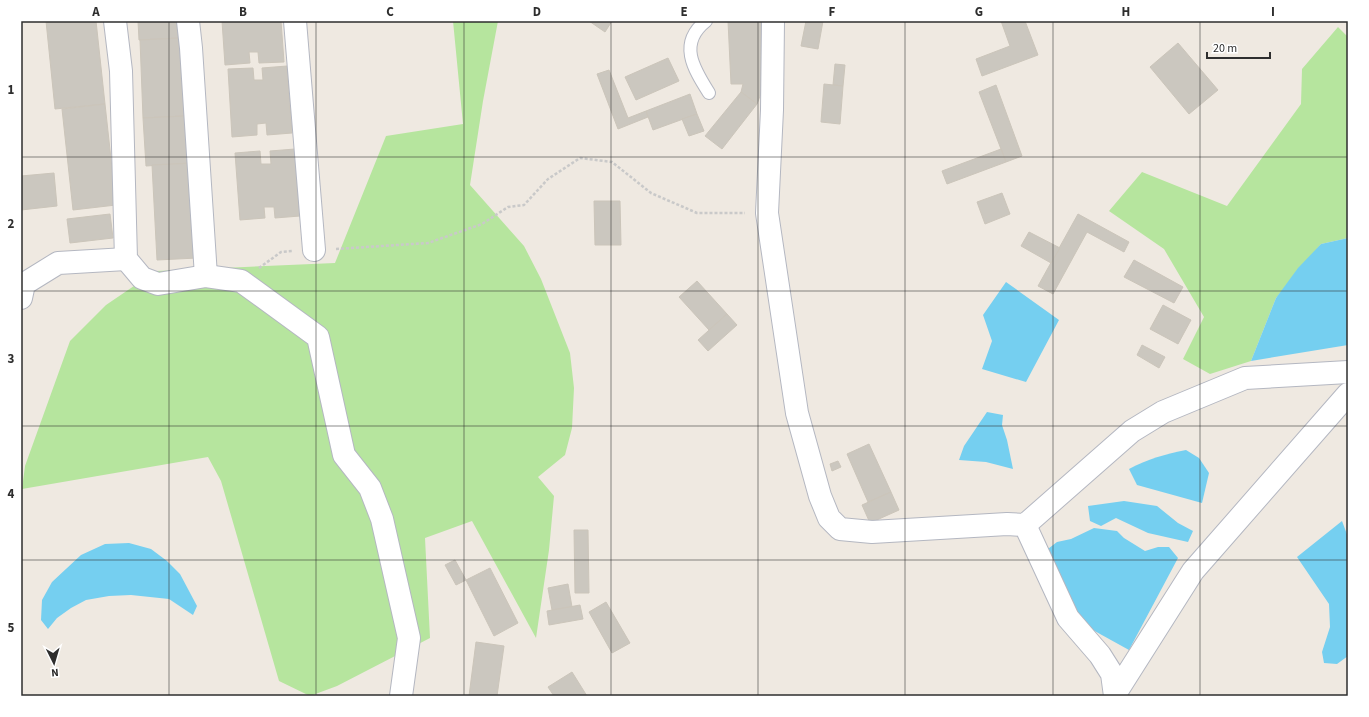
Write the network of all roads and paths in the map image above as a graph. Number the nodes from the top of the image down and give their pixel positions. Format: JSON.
{"nodes":[{"id":1,"x":115,"y":21,"type":"edge"},
{"id":2,"x":188,"y":21,"type":"edge"},
{"id":3,"x":295,"y":21,"type":"edge"},
{"id":4,"x":706,"y":21,"type":"edge"},
{"id":5,"x":773,"y":21,"type":"edge"},
{"id":6,"x":709,"y":93,"type":"dead end"},
{"id":7,"x":767,"y":213,"type":"junction"},
{"id":8,"x":314,"y":250,"type":"junction"},
{"id":9,"x":281,"y":252,"type":"dead end"},
{"id":10,"x":126,"y":259,"type":"junction"},
{"id":11,"x":206,"y":276,"type":"junction"},
{"id":12,"x":21,"y":298,"type":"edge"},
{"id":13,"x":1348,"y":372,"type":"edge"},
{"id":14,"x":1348,"y":394,"type":"edge"},
{"id":15,"x":1025,"y":525,"type":"junction"},
{"id":16,"x":1115,"y":695,"type":"edge"},
{"id":17,"x":401,"y":696,"type":"edge"}],
"edges":[{"from":1,"to":10,"type":"street"},
{"from":2,"to":11,"type":"street"},
{"from":3,"to":8,"type":"street"},
{"from":4,"to":6,"type":"lane"},
{"from":5,"to":7,"type":"street"},
{"from":7,"to":8,"type":"path"},
{"from":7,"to":15,"type":"street"},
{"from":8,"to":9,"type":"path"},
{"from":10,"to":11,"type":"street"},
{"from":10,"to":12,"type":"street"},
{"from":11,"to":17,"type":"street"},
{"from":13,"to":15,"type":"street"},
{"from":14,"to":16,"type":"street"},
{"from":15,"to":16,"type":"street"}]}
